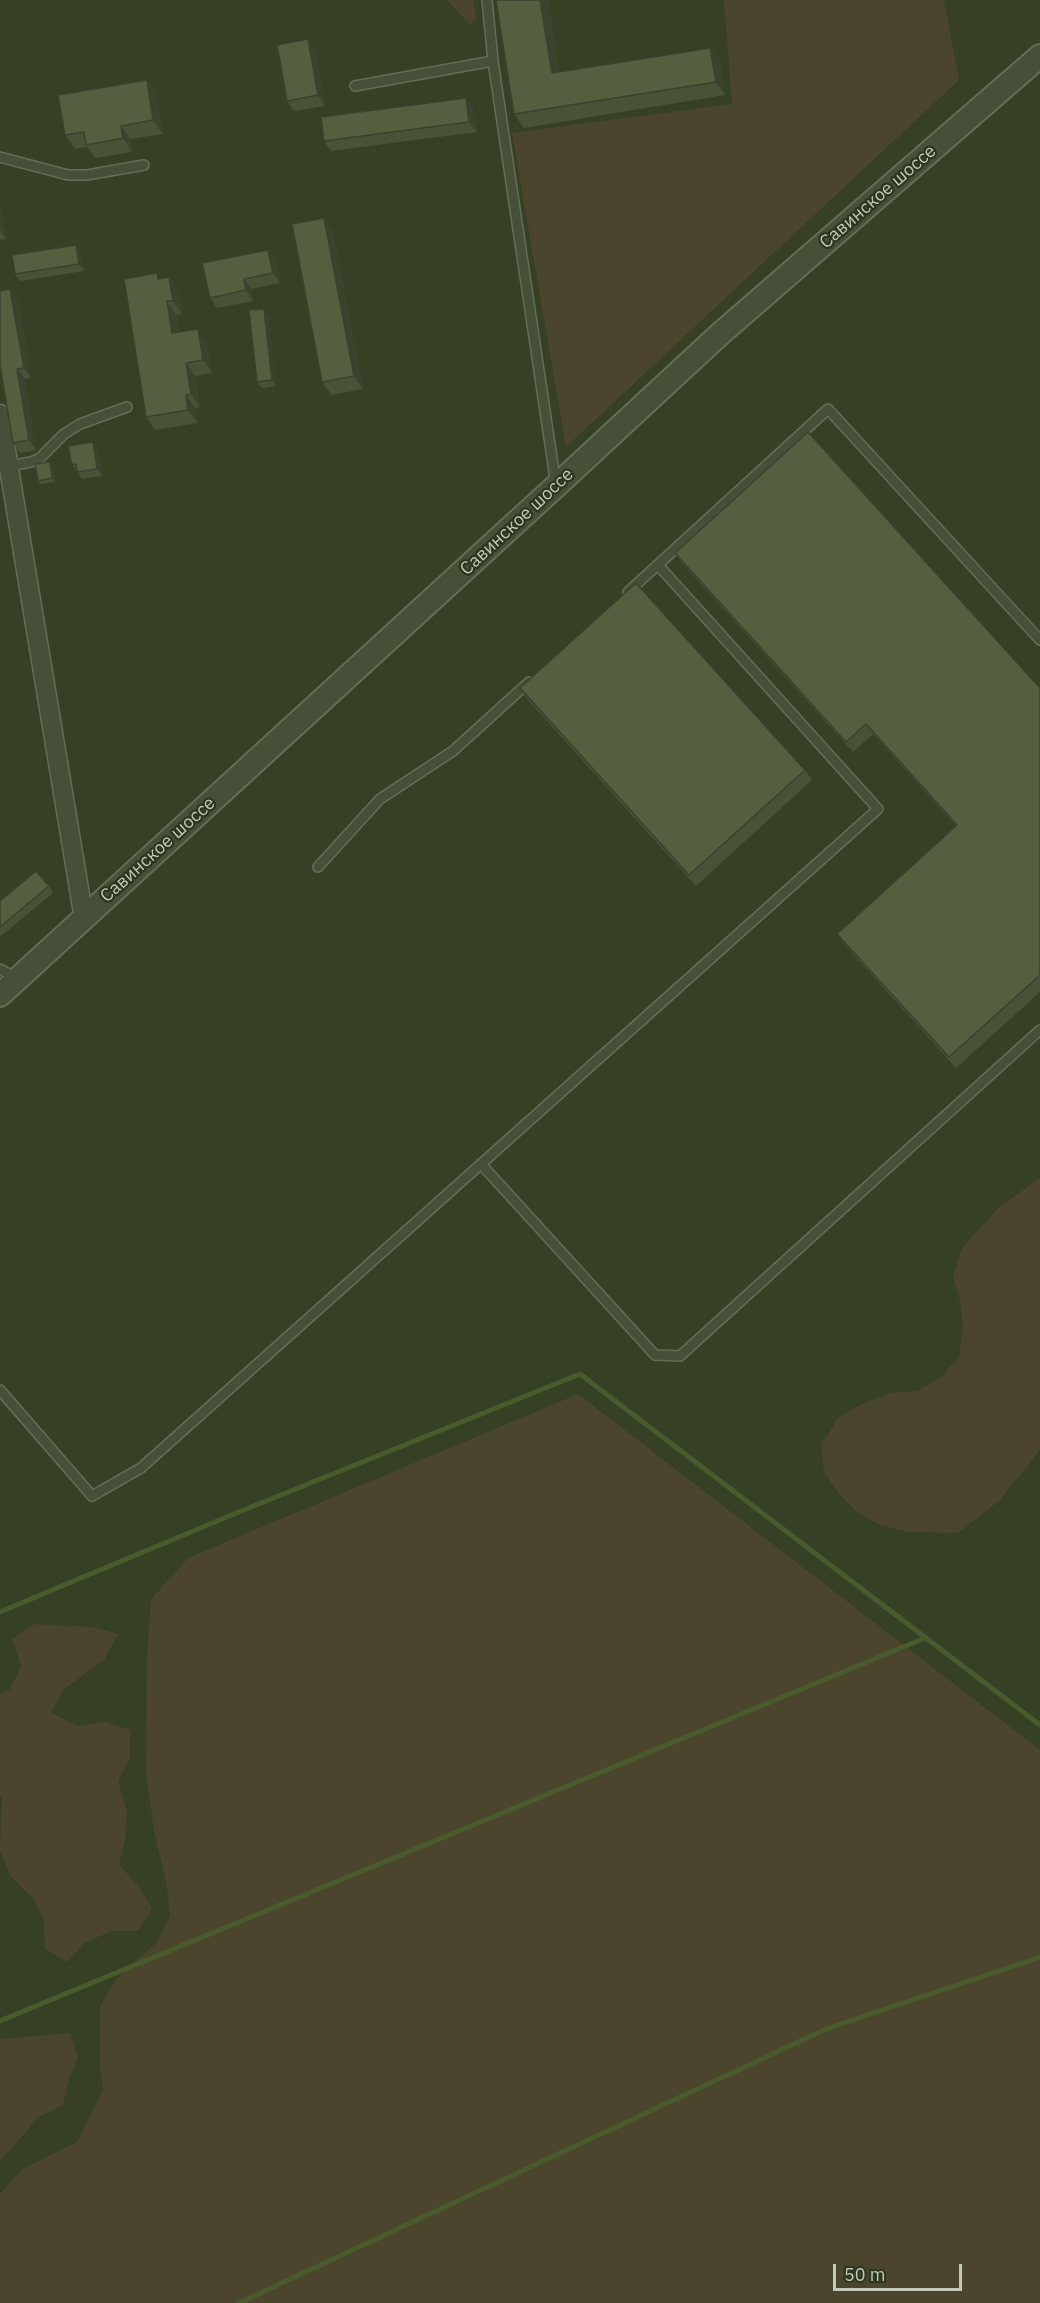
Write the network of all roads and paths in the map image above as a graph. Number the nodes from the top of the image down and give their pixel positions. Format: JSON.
{"nodes":[{"id":1,"x":487,"y":0,"type":"edge"},
{"id":2,"x":1040,"y":56,"type":"edge"},
{"id":3,"x":493,"y":61,"type":"junction"},
{"id":4,"x":355,"y":86,"type":"dead end"},
{"id":5,"x":0,"y":157,"type":"edge"},
{"id":6,"x":144,"y":165,"type":"dead end"},
{"id":7,"x":127,"y":407,"type":"dead end"},
{"id":8,"x":0,"y":414,"type":"edge"},
{"id":9,"x":9,"y":466,"type":"junction"},
{"id":10,"x":556,"y":486,"type":"junction"},
{"id":11,"x":658,"y":565,"type":"junction"},
{"id":12,"x":624,"y":596,"type":"edge"},
{"id":13,"x":1040,"y":640,"type":"edge"},
{"id":14,"x":538,"y":674,"type":"edge"},
{"id":15,"x":318,"y":867,"type":"dead end"},
{"id":16,"x":84,"y":919,"type":"junction"},
{"id":17,"x":9,"y":974,"type":"edge"},
{"id":18,"x":0,"y":995,"type":"edge"},
{"id":19,"x":1040,"y":1030,"type":"edge"},
{"id":20,"x":481,"y":1164,"type":"junction"},
{"id":21,"x":0,"y":1390,"type":"edge"}],
"edges":[{"from":1,"to":3,"type":"lane"},
{"from":2,"to":10,"type":"street","name":"Савинское шоссе"},
{"from":3,"to":4,"type":"lane"},
{"from":3,"to":10,"type":"lane"},
{"from":5,"to":6,"type":"lane"},
{"from":7,"to":9,"type":"lane"},
{"from":8,"to":9,"type":"street"},
{"from":9,"to":16,"type":"street"},
{"from":10,"to":16,"type":"street","name":"Савинское шоссе"},
{"from":11,"to":12,"type":"lane"},
{"from":11,"to":13,"type":"lane"},
{"from":11,"to":20,"type":"lane"},
{"from":14,"to":15,"type":"lane"},
{"from":16,"to":17,"type":"street","name":"Савинское шоссе"},
{"from":17,"to":18,"type":"street","name":"Савинское шоссе"},
{"from":19,"to":20,"type":"lane"},
{"from":20,"to":21,"type":"lane"}]}
